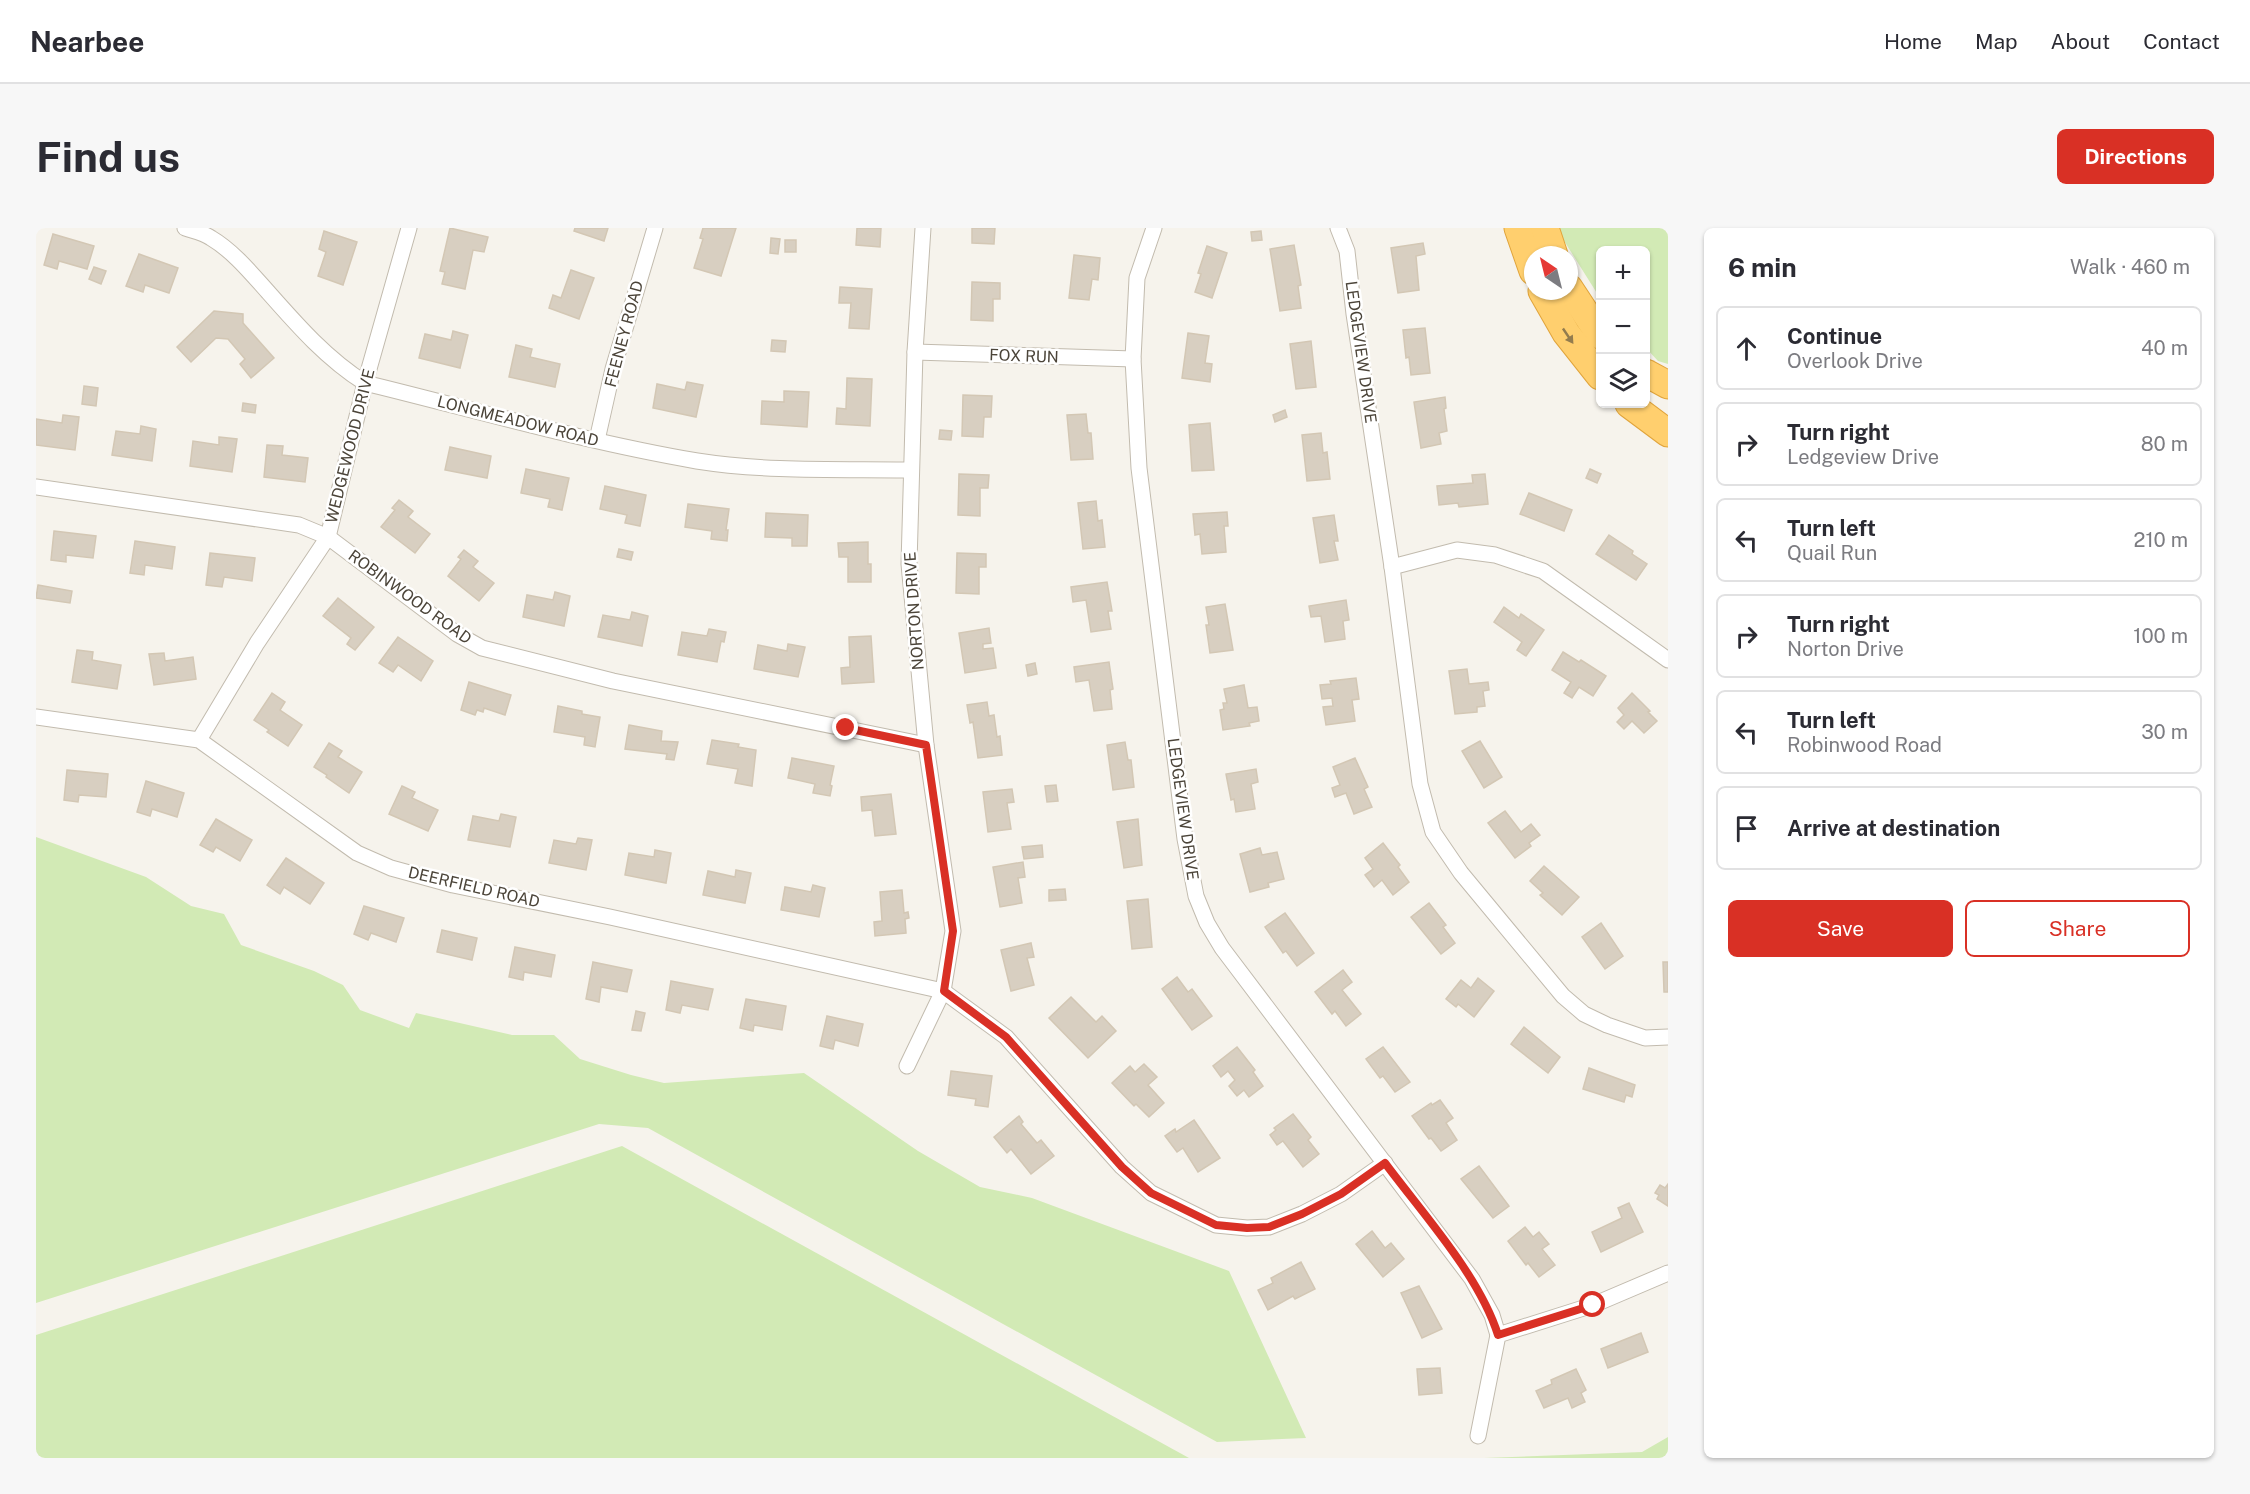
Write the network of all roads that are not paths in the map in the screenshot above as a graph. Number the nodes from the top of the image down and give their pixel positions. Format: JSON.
{"nodes":[{"id":1,"x":186,"y":228,"type":"edge"},
{"id":2,"x":408,"y":228,"type":"edge"},
{"id":3,"x":655,"y":228,"type":"edge"},
{"id":4,"x":923,"y":228,"type":"edge"},
{"id":5,"x":1154,"y":228,"type":"edge"},
{"id":6,"x":1338,"y":228,"type":"edge"},
{"id":7,"x":1518,"y":228,"type":"edge"},
{"id":8,"x":1545,"y":228,"type":"edge"},
{"id":9,"x":1524,"y":246,"type":"edge"},
{"id":10,"x":1551,"y":246,"type":"edge"},
{"id":11,"x":1547,"y":300,"type":"edge"},
{"id":12,"x":1577,"y":300,"type":"edge"},
{"id":13,"x":1596,"y":329,"type":"edge"},
{"id":14,"x":915,"y":352,"type":"junction"},
{"id":15,"x":1133,"y":359,"type":"junction"},
{"id":16,"x":1596,"y":371,"type":"edge"},
{"id":17,"x":1650,"y":375,"type":"edge"},
{"id":18,"x":365,"y":383,"type":"junction"},
{"id":19,"x":1668,"y":385,"type":"edge"},
{"id":20,"x":1635,"y":408,"type":"edge"},
{"id":21,"x":1668,"y":432,"type":"edge"},
{"id":22,"x":597,"y":440,"type":"junction"},
{"id":23,"x":911,"y":470,"type":"junction"},
{"id":24,"x":36,"y":487,"type":"edge"},
{"id":25,"x":328,"y":537,"type":"junction"},
{"id":26,"x":1392,"y":567,"type":"junction"},
{"id":27,"x":1668,"y":660,"type":"edge"},
{"id":28,"x":36,"y":717,"type":"edge"},
{"id":29,"x":199,"y":740,"type":"junction"},
{"id":30,"x":926,"y":745,"type":"junction"},
{"id":31,"x":944,"y":991,"type":"junction"},
{"id":32,"x":1668,"y":1037,"type":"edge"},
{"id":33,"x":907,"y":1066,"type":"dead end"},
{"id":34,"x":1385,"y":1163,"type":"junction"},
{"id":35,"x":1668,"y":1273,"type":"edge"},
{"id":36,"x":1498,"y":1335,"type":"junction"},
{"id":37,"x":1478,"y":1436,"type":"dead end"}],
"edges":[{"from":1,"to":18,"type":"street","name":"LONGMEADOW ROAD"},
{"from":2,"to":18,"type":"street","name":"WEDGEWOOD DRIVE"},
{"from":3,"to":22,"type":"street","name":"FEENEY ROAD"},
{"from":4,"to":14,"type":"street","name":"NORTON DRIVE"},
{"from":5,"to":15,"type":"street","name":"LEDGEVIEW DRIVE"},
{"from":6,"to":26,"type":"street","name":"LEDGEVIEW DRIVE"},
{"from":7,"to":9,"type":"highway"},
{"from":8,"to":10,"type":"highway"},
{"from":11,"to":16,"type":"highway","one_way":true},
{"from":12,"to":13,"type":"highway"},
{"from":14,"to":15,"type":"street","name":"FOX RUN"},
{"from":14,"to":23,"type":"street","name":"NORTON DRIVE"},
{"from":15,"to":34,"type":"street","name":"LEDGEVIEW DRIVE"},
{"from":17,"to":19,"type":"highway"},
{"from":18,"to":22,"type":"street","name":"LONGMEADOW ROAD"},
{"from":18,"to":25,"type":"street","name":"WEDGEWOOD DRIVE"},
{"from":20,"to":21,"type":"highway"},
{"from":22,"to":23,"type":"street","name":"LONGMEADOW ROAD"},
{"from":23,"to":30,"type":"street","name":"NORTON DRIVE"},
{"from":24,"to":25,"type":"street","name":"ROBINWOOD ROAD"},
{"from":25,"to":29,"type":"street","name":"WEDGEWOOD DRIVE"},
{"from":25,"to":30,"type":"street","name":"ROBINWOOD ROAD"},
{"from":26,"to":27,"type":"street"},
{"from":26,"to":32,"type":"street","name":"LEDGEVIEW DRIVE"},
{"from":28,"to":29,"type":"street","name":"DEERFIELD ROAD"},
{"from":29,"to":31,"type":"street","name":"DEERFIELD ROAD"},
{"from":30,"to":31,"type":"street","name":"NORTON DRIVE"},
{"from":31,"to":33,"type":"street","name":"NORTON DRIVE"},
{"from":31,"to":34,"type":"street"},
{"from":34,"to":36,"type":"street","name":"LEDGEVIEW DRIVE"},
{"from":35,"to":36,"type":"street"},
{"from":36,"to":37,"type":"street"}]}
